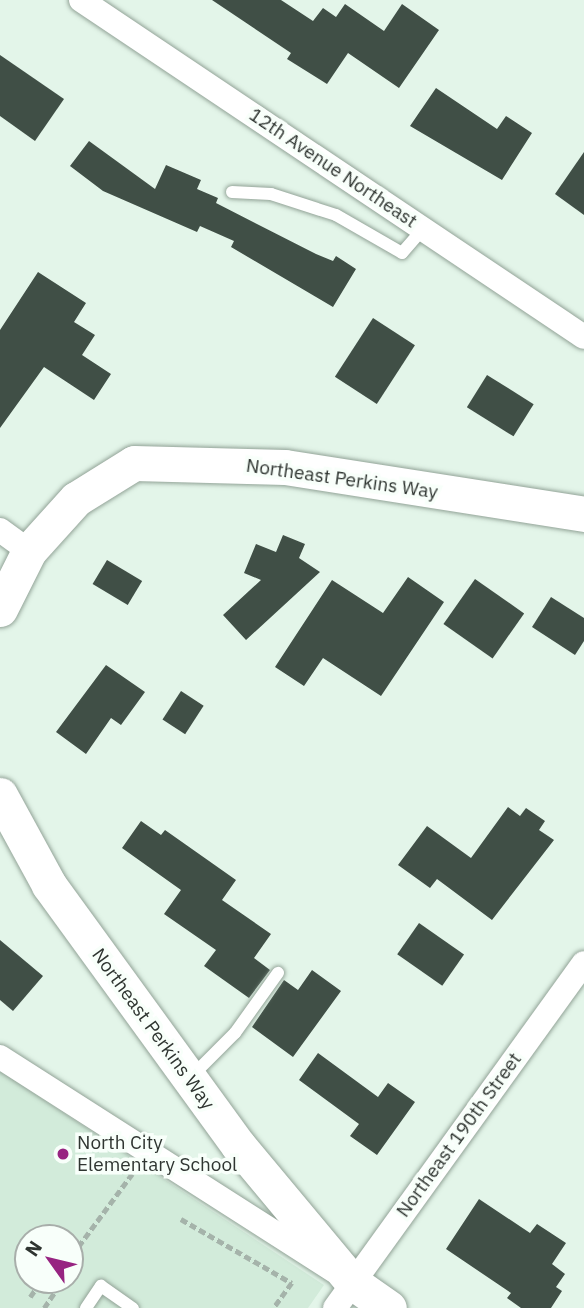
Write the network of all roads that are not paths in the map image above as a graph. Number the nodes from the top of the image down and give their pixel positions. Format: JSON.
{"nodes":[{"id":1,"x":81,"y":0,"type":"edge"},
{"id":2,"x":232,"y":192,"type":"dead end"},
{"id":3,"x":424,"y":229,"type":"junction"},
{"id":4,"x":584,"y":337,"type":"edge"},
{"id":5,"x":584,"y":514,"type":"edge"},
{"id":6,"x":0,"y":530,"type":"edge"},
{"id":7,"x":29,"y":551,"type":"junction"},
{"id":8,"x":0,"y":609,"type":"edge"},
{"id":9,"x":0,"y":795,"type":"edge"},
{"id":10,"x":584,"y":963,"type":"edge"},
{"id":11,"x":278,"y":972,"type":"dead end"},
{"id":12,"x":0,"y":1057,"type":"edge"},
{"id":13,"x":189,"y":1079,"type":"junction"},
{"id":14,"x":344,"y":1295,"type":"edge"},
{"id":15,"x":86,"y":1308,"type":"edge"},
{"id":16,"x":133,"y":1308,"type":"edge"},
{"id":17,"x":389,"y":1308,"type":"edge"}],
"edges":[{"from":1,"to":3,"type":"street","name":"12th Avenue Northeast"},
{"from":2,"to":3,"type":"lane"},
{"from":3,"to":4,"type":"street","name":"12th Avenue Northeast"},
{"from":5,"to":7,"type":"main road","name":"Northeast Perkins Way"},
{"from":6,"to":7,"type":"street"},
{"from":7,"to":8,"type":"main road","name":"Northeast Perkins Way"},
{"from":9,"to":13,"type":"main road","name":"Northeast Perkins Way"},
{"from":10,"to":14,"type":"street","name":"Northeast 190th Street"},
{"from":11,"to":13,"type":"lane"},
{"from":12,"to":14,"type":"street"},
{"from":13,"to":14,"type":"main road","name":"Northeast Perkins Way"},
{"from":14,"to":17,"type":"main road","name":"Northeast Perkins Way"},
{"from":15,"to":16,"type":"lane"}]}
